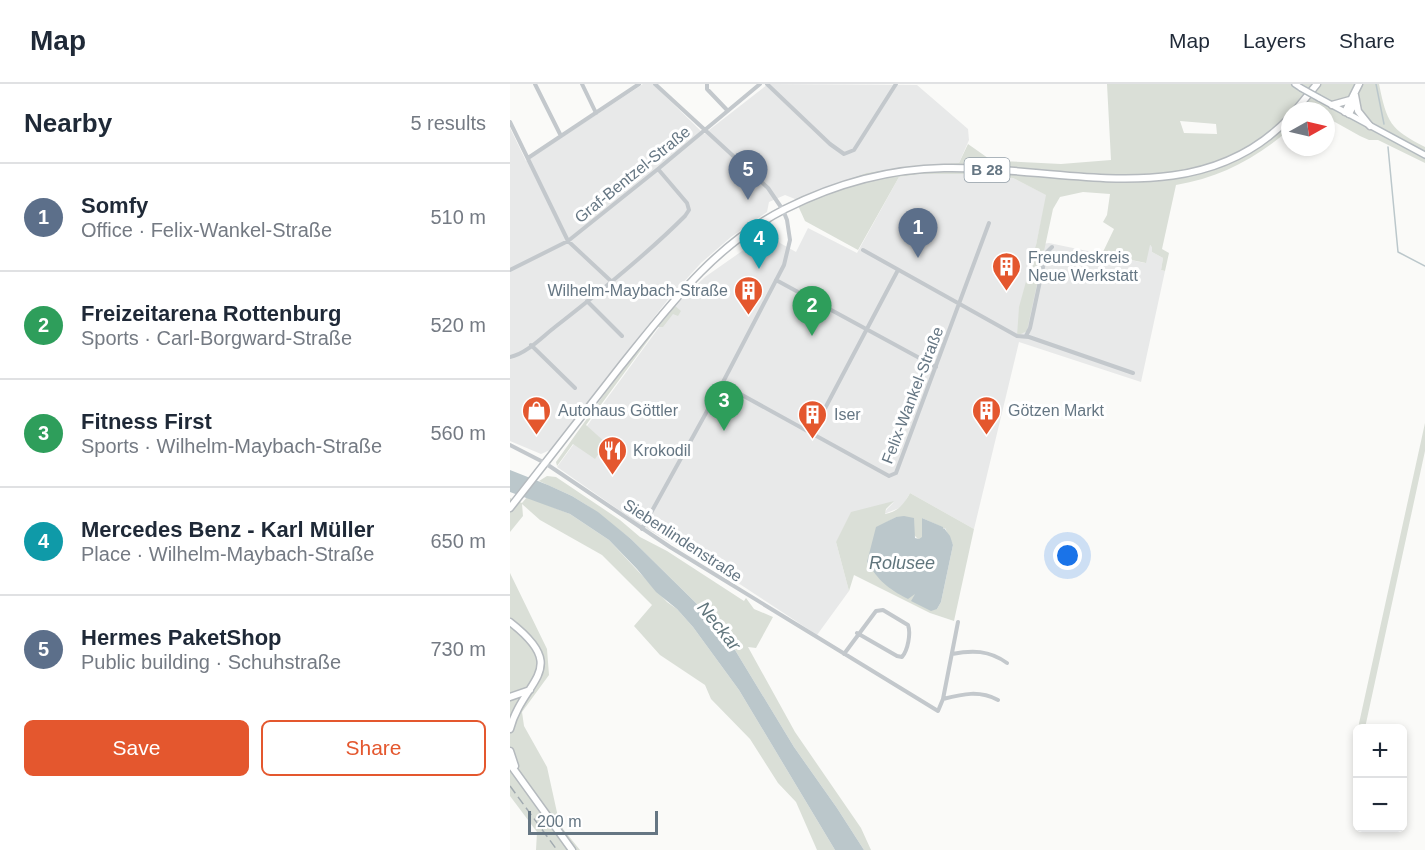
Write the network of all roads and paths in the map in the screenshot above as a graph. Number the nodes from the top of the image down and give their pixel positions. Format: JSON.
{"nodes":[{"id":1,"x":534,"y":84,"type":"edge"},
{"id":2,"x":582,"y":84,"type":"edge"},
{"id":3,"x":639,"y":84,"type":"edge"},
{"id":4,"x":655,"y":84,"type":"edge"},
{"id":5,"x":707,"y":84,"type":"edge"},
{"id":6,"x":760,"y":84,"type":"edge"},
{"id":7,"x":767,"y":84,"type":"edge"},
{"id":8,"x":896,"y":84,"type":"edge"},
{"id":9,"x":1295,"y":84,"type":"edge"},
{"id":10,"x":1317,"y":84,"type":"edge"},
{"id":11,"x":1359,"y":84,"type":"edge"},
{"id":12,"x":1353,"y":99,"type":"junction"},
{"id":13,"x":1302,"y":102,"type":"edge"},
{"id":14,"x":1326,"y":102,"type":"edge"},
{"id":15,"x":1335,"y":104,"type":"edge"},
{"id":16,"x":1335,"y":107,"type":"edge"},
{"id":17,"x":728,"y":110,"type":"junction"},
{"id":18,"x":596,"y":112,"type":"junction"},
{"id":19,"x":1347,"y":113,"type":"junction"},
{"id":20,"x":510,"y":122,"type":"edge"},
{"id":21,"x":1281,"y":125,"type":"edge"},
{"id":22,"x":1370,"y":126,"type":"junction"},
{"id":23,"x":706,"y":130,"type":"junction"},
{"id":24,"x":561,"y":136,"type":"junction"},
{"id":25,"x":1425,"y":155,"type":"edge"},
{"id":26,"x":528,"y":158,"type":"junction"},
{"id":27,"x":658,"y":169,"type":"junction"},
{"id":28,"x":783,"y":210,"type":"junction"},
{"id":29,"x":989,"y":223,"type":"dead end"},
{"id":30,"x":568,"y":241,"type":"junction"},
{"id":31,"x":1052,"y":247,"type":"dead end"},
{"id":32,"x":863,"y":250,"type":"dead end"},
{"id":33,"x":510,"y":270,"type":"edge"},
{"id":34,"x":898,"y":270,"type":"junction"},
{"id":35,"x":776,"y":280,"type":"junction"},
{"id":36,"x":612,"y":282,"type":"junction"},
{"id":37,"x":587,"y":302,"type":"junction"},
{"id":38,"x":959,"y":303,"type":"junction"},
{"id":39,"x":867,"y":329,"type":"junction"},
{"id":40,"x":622,"y":336,"type":"dead end"},
{"id":41,"x":1024,"y":337,"type":"junction"},
{"id":42,"x":531,"y":345,"type":"junction"},
{"id":43,"x":510,"y":357,"type":"edge"},
{"id":44,"x":936,"y":366,"type":"junction"},
{"id":45,"x":1133,"y":373,"type":"dead end"},
{"id":46,"x":722,"y":384,"type":"junction"},
{"id":47,"x":575,"y":388,"type":"dead end"},
{"id":48,"x":812,"y":433,"type":"junction"},
{"id":49,"x":510,"y":445,"type":"edge"},
{"id":50,"x":545,"y":463,"type":"junction"},
{"id":51,"x":511,"y":507,"type":"edge"},
{"id":52,"x":642,"y":529,"type":"junction"},
{"id":53,"x":510,"y":622,"type":"edge"},
{"id":54,"x":958,"y":622,"type":"dead end"},
{"id":55,"x":857,"y":633,"type":"junction"},
{"id":56,"x":844,"y":654,"type":"junction"},
{"id":57,"x":952,"y":654,"type":"junction"},
{"id":58,"x":1007,"y":663,"type":"dead end"},
{"id":59,"x":530,"y":690,"type":"junction"},
{"id":60,"x":510,"y":697,"type":"edge"},
{"id":61,"x":943,"y":699,"type":"junction"},
{"id":62,"x":998,"y":700,"type":"dead end"},
{"id":63,"x":510,"y":729,"type":"edge"},
{"id":64,"x":510,"y":751,"type":"edge"},
{"id":65,"x":510,"y":764,"type":"edge"},
{"id":66,"x":518,"y":775,"type":"junction"},
{"id":67,"x":572,"y":850,"type":"edge"}],
"edges":[{"from":1,"to":24,"type":"street"},
{"from":2,"to":18,"type":"street"},
{"from":3,"to":18,"type":"street"},
{"from":4,"to":23,"type":"street"},
{"from":5,"to":17,"type":"street"},
{"from":6,"to":17,"type":"street","name":"Graf-Bentzel-Straße"},
{"from":7,"to":8,"type":"street"},
{"from":9,"to":14,"type":"main road","bridge":true},
{"from":10,"to":13,"type":"main road"},
{"from":11,"to":12,"type":"main road"},
{"from":12,"to":15,"type":"main road"},
{"from":12,"to":19,"type":"main road"},
{"from":12,"to":22,"type":"main road"},
{"from":16,"to":19,"type":"main road"},
{"from":17,"to":23,"type":"street","name":"Graf-Bentzel-Straße"},
{"from":18,"to":24,"type":"street"},
{"from":19,"to":22,"type":"main road"},
{"from":20,"to":26,"type":"street"},
{"from":21,"to":28,"type":"main road","number":"B 28"},
{"from":22,"to":25,"type":"main road"},
{"from":23,"to":27,"type":"street","name":"Graf-Bentzel-Straße"},
{"from":23,"to":28,"type":"street"},
{"from":24,"to":26,"type":"street"},
{"from":26,"to":30,"type":"street"},
{"from":27,"to":30,"type":"street","name":"Graf-Bentzel-Straße"},
{"from":27,"to":36,"type":"street"},
{"from":28,"to":35,"type":"street"},
{"from":28,"to":50,"type":"main road","number":"B 28"},
{"from":29,"to":38,"type":"street","name":"Felix-Wankel-Straße"},
{"from":30,"to":33,"type":"street","name":"Graf-Bentzel-Straße"},
{"from":30,"to":36,"type":"street"},
{"from":31,"to":41,"type":"street"},
{"from":32,"to":34,"type":"street"},
{"from":34,"to":38,"type":"street"},
{"from":34,"to":39,"type":"street"},
{"from":35,"to":39,"type":"street"},
{"from":35,"to":46,"type":"street"},
{"from":36,"to":37,"type":"street"},
{"from":37,"to":40,"type":"street"},
{"from":37,"to":42,"type":"street"},
{"from":38,"to":41,"type":"street"},
{"from":38,"to":44,"type":"street","name":"Felix-Wankel-Straße"},
{"from":39,"to":44,"type":"street"},
{"from":39,"to":48,"type":"street"},
{"from":41,"to":45,"type":"street"},
{"from":42,"to":43,"type":"street"},
{"from":42,"to":47,"type":"street"},
{"from":44,"to":48,"type":"street","name":"Felix-Wankel-Straße"},
{"from":46,"to":48,"type":"street","name":"Felix-Wankel-Straße"},
{"from":46,"to":52,"type":"street"},
{"from":49,"to":50,"type":"street","name":"Siebenlindenstraße"},
{"from":50,"to":51,"type":"main road","number":"B 28"},
{"from":50,"to":52,"type":"street","name":"Siebenlindenstraße"},
{"from":52,"to":56,"type":"street","name":"Siebenlindenstraße"},
{"from":53,"to":59,"type":"main road"},
{"from":54,"to":57,"type":"street"},
{"from":55,"to":55,"type":"street"},
{"from":55,"to":56,"type":"street"},
{"from":56,"to":61,"type":"street","name":"Siebenlindenstraße"},
{"from":57,"to":58,"type":"street"},
{"from":57,"to":61,"type":"street"},
{"from":59,"to":60,"type":"main road"},
{"from":59,"to":63,"type":"main road"},
{"from":61,"to":62,"type":"street"},
{"from":64,"to":66,"type":"main road"},
{"from":65,"to":66,"type":"main road"},
{"from":66,"to":67,"type":"main road"}]}
